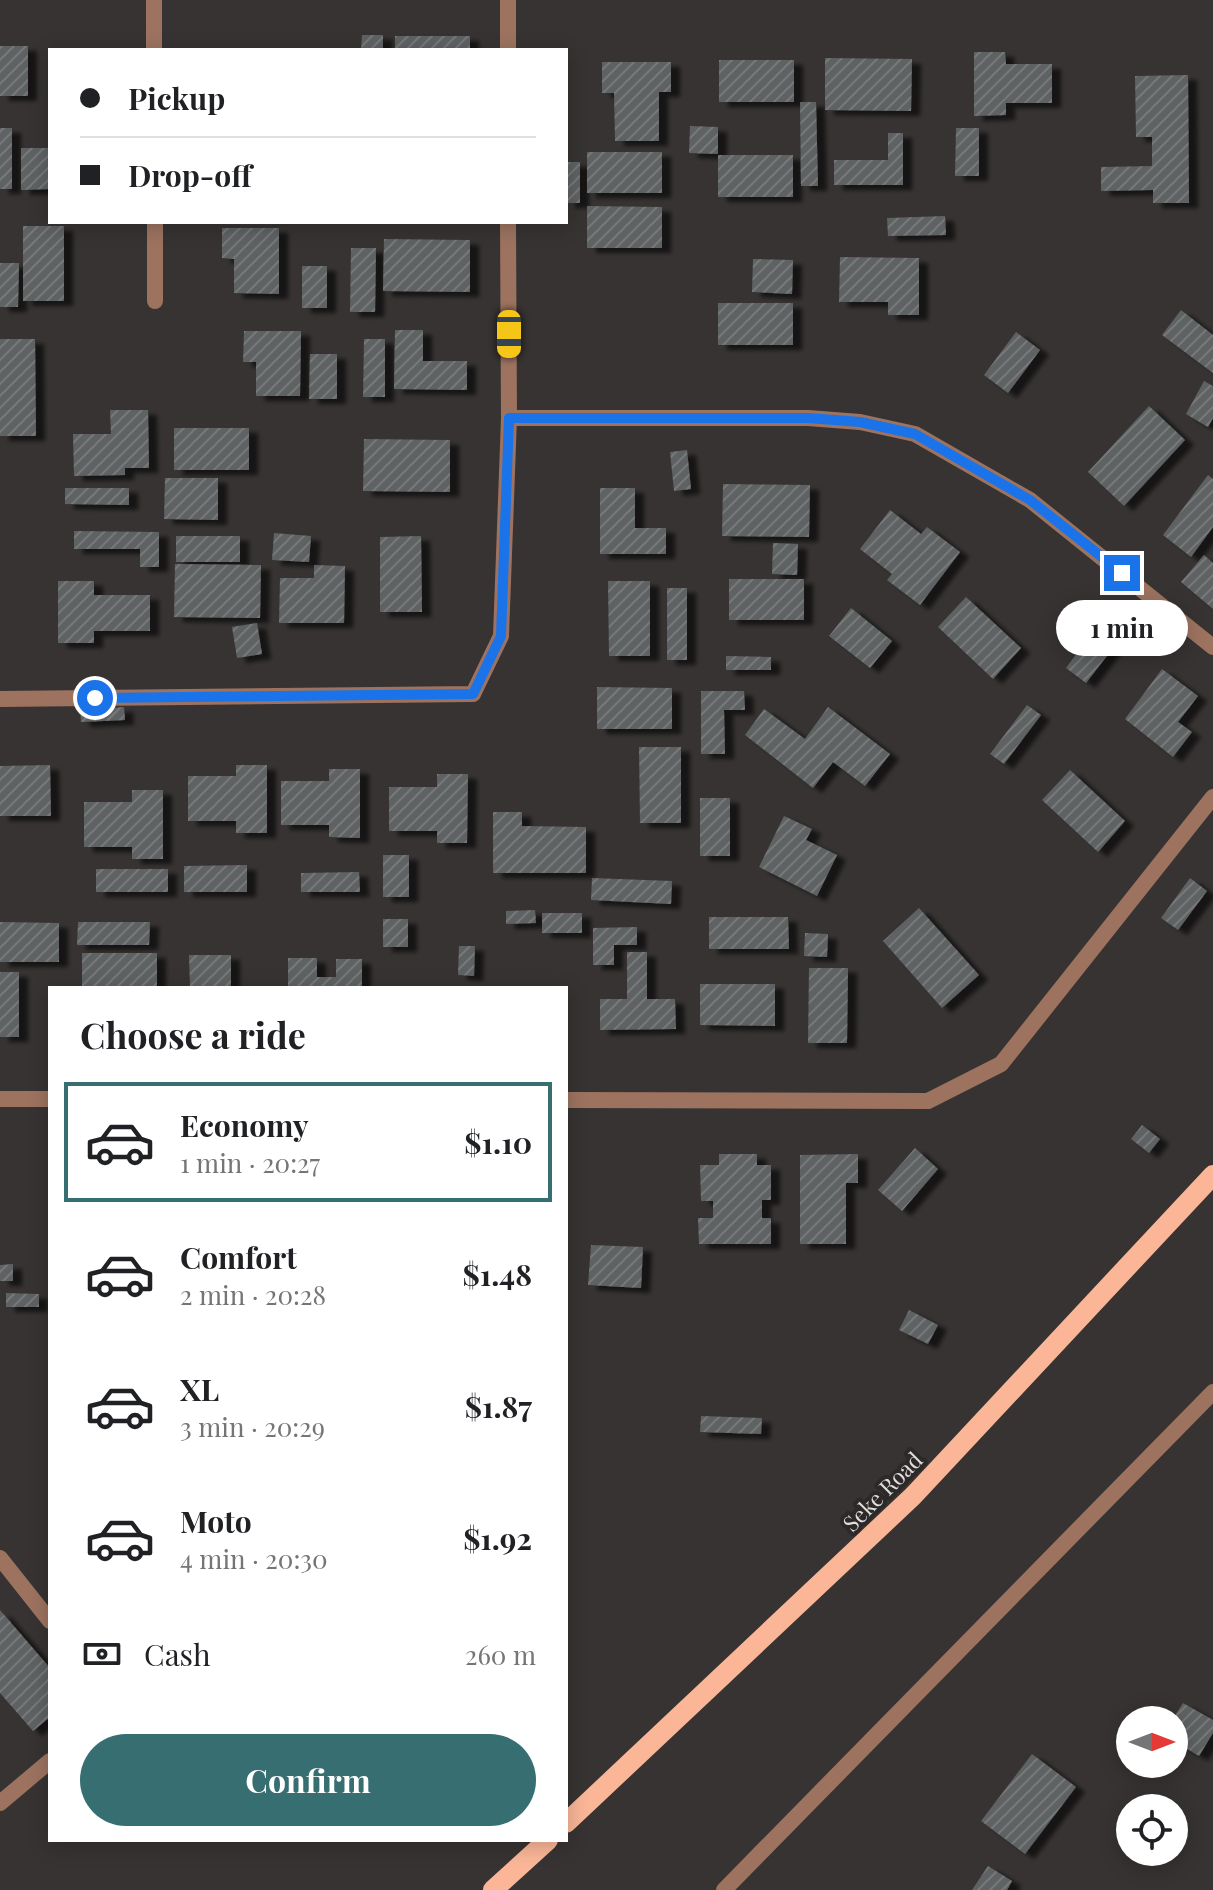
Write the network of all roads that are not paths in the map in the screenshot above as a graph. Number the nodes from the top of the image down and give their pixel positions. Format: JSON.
{"nodes":[{"id":1,"x":154,"y":0,"type":"edge"},
{"id":2,"x":508,"y":0,"type":"edge"},
{"id":3,"x":154,"y":48,"type":"edge"},
{"id":4,"x":508,"y":48,"type":"edge"},
{"id":5,"x":155,"y":224,"type":"edge"},
{"id":6,"x":508,"y":224,"type":"edge"},
{"id":7,"x":155,"y":301,"type":"dead end"},
{"id":8,"x":509,"y":418,"type":"junction"},
{"id":9,"x":1213,"y":647,"type":"edge"},
{"id":10,"x":0,"y":699,"type":"edge"},
{"id":11,"x":1213,"y":797,"type":"edge"},
{"id":12,"x":0,"y":1099,"type":"edge"},
{"id":13,"x":48,"y":1099,"type":"edge"},
{"id":14,"x":568,"y":1100,"type":"edge"},
{"id":15,"x":1213,"y":1175,"type":"edge"},
{"id":16,"x":1213,"y":1392,"type":"edge"},
{"id":17,"x":0,"y":1558,"type":"edge"},
{"id":18,"x":48,"y":1618,"type":"edge"},
{"id":19,"x":48,"y":1763,"type":"edge"},
{"id":20,"x":0,"y":1803,"type":"edge"},
{"id":21,"x":568,"y":1821,"type":"edge"},
{"id":22,"x":546,"y":1842,"type":"edge"},
{"id":23,"x":493,"y":1890,"type":"edge"},
{"id":24,"x":724,"y":1890,"type":"edge"}],
"edges":[{"from":1,"to":3,"type":"street"},
{"from":2,"to":4,"type":"street"},
{"from":5,"to":7,"type":"street"},
{"from":6,"to":8,"type":"street"},
{"from":8,"to":9,"type":"street"},
{"from":8,"to":10,"type":"street"},
{"from":11,"to":14,"type":"street"},
{"from":12,"to":13,"type":"street"},
{"from":15,"to":21,"type":"main road","name":"Seke Road"},
{"from":16,"to":24,"type":"street"},
{"from":17,"to":18,"type":"street"},
{"from":19,"to":20,"type":"street"},
{"from":22,"to":23,"type":"main road"}]}
